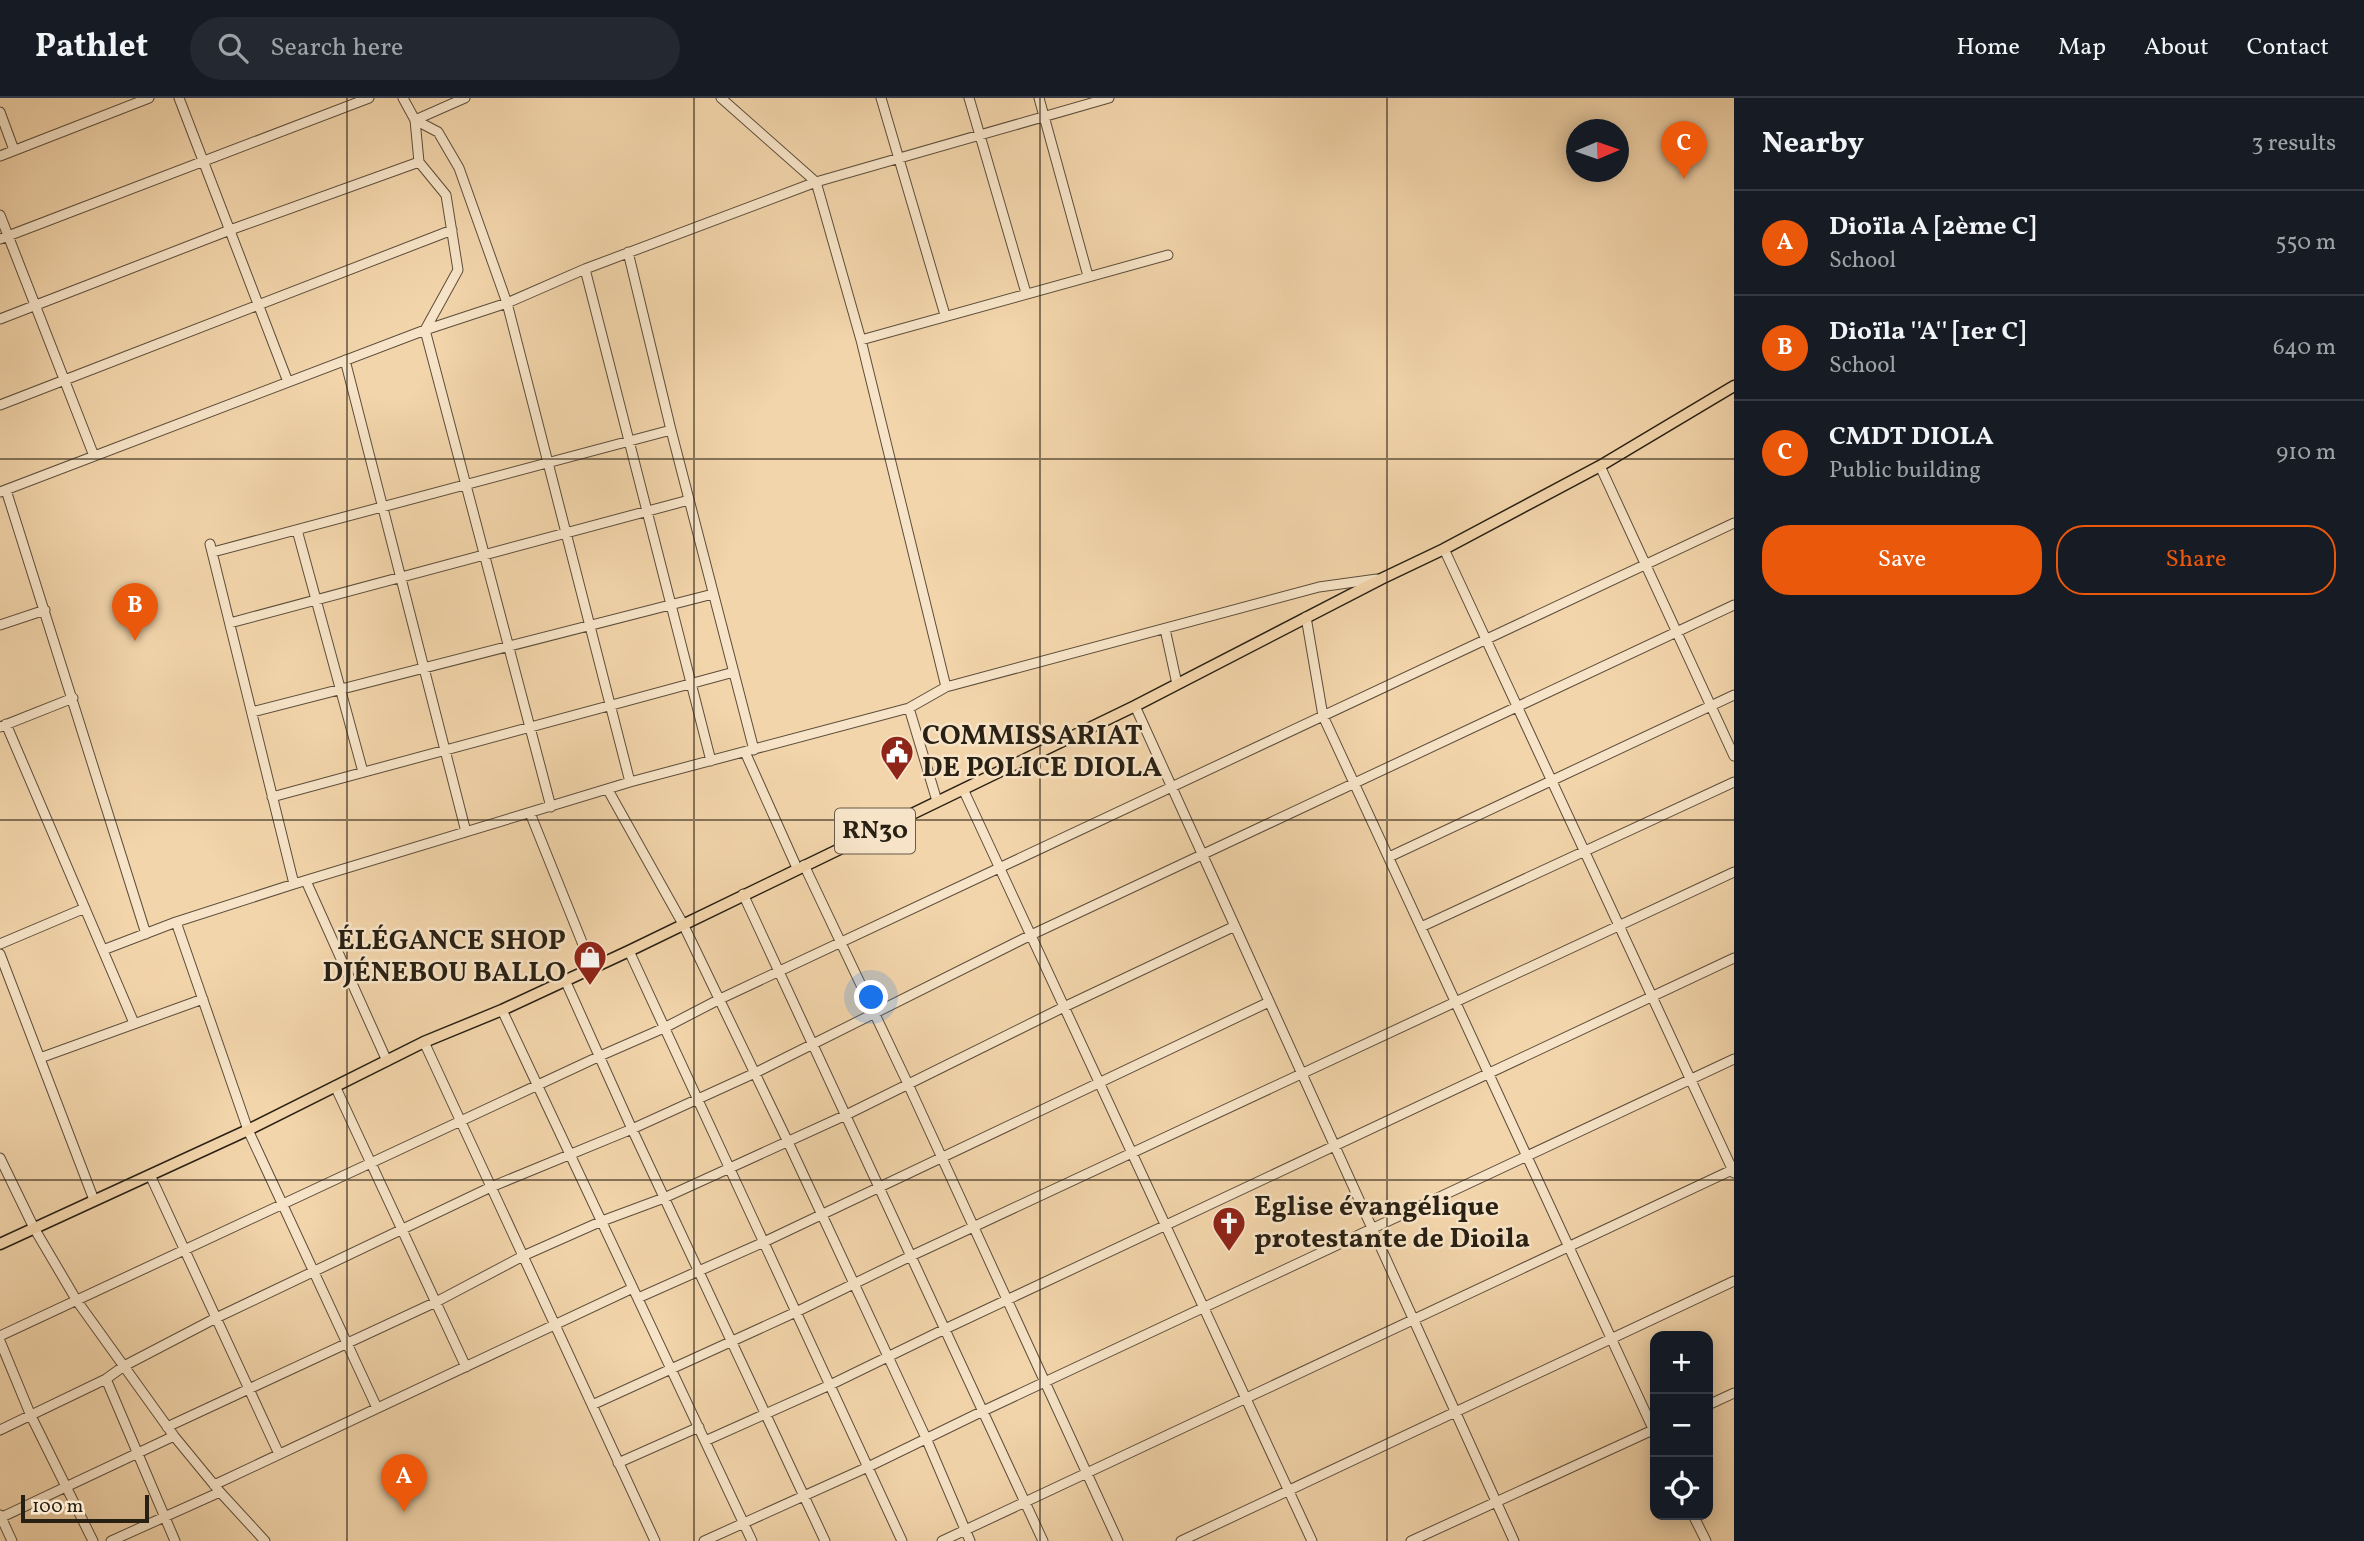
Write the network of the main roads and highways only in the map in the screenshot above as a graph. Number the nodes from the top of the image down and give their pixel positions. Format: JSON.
{"nodes":[{"id":1,"x":1734,"y":386,"type":"edge"},
{"id":2,"x":0,"y":1244,"type":"edge"}],
"edges":[{"from":1,"to":2,"type":"main road","number":"RN30"}]}
